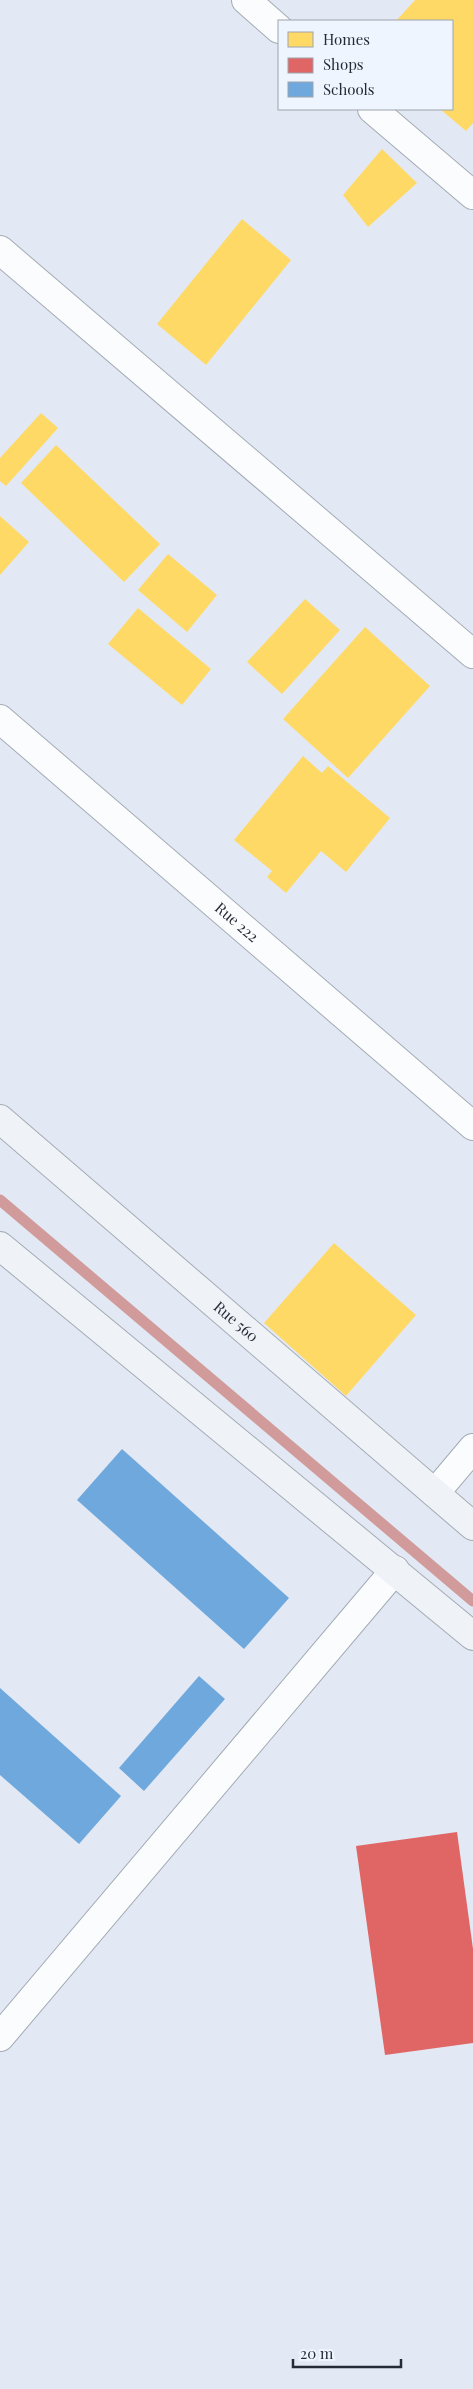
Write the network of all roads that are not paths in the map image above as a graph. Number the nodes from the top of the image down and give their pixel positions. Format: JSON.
{"nodes":[{"id":1,"x":246,"y":0,"type":"edge"},
{"id":2,"x":278,"y":28,"type":"edge"},
{"id":3,"x":373,"y":110,"type":"edge"},
{"id":4,"x":473,"y":195,"type":"edge"},
{"id":5,"x":0,"y":250,"type":"edge"},
{"id":6,"x":473,"y":654,"type":"edge"},
{"id":7,"x":0,"y":720,"type":"edge"},
{"id":8,"x":0,"y":1119,"type":"edge"},
{"id":9,"x":473,"y":1126,"type":"edge"},
{"id":10,"x":0,"y":1246,"type":"edge"},
{"id":11,"x":473,"y":1448,"type":"edge"},
{"id":12,"x":435,"y":1493,"type":"junction"},
{"id":13,"x":473,"y":1526,"type":"edge"},
{"id":14,"x":395,"y":1570,"type":"junction"},
{"id":15,"x":473,"y":1636,"type":"edge"},
{"id":16,"x":0,"y":2037,"type":"edge"}],
"edges":[{"from":1,"to":2,"type":"street"},
{"from":3,"to":4,"type":"street"},
{"from":5,"to":6,"type":"street"},
{"from":7,"to":9,"type":"street","name":"Rue 222"},
{"from":8,"to":12,"type":"main road","name":"Rue 560"},
{"from":10,"to":14,"type":"main road"},
{"from":11,"to":12,"type":"street"},
{"from":12,"to":13,"type":"main road","name":"Rue 560"},
{"from":14,"to":15,"type":"main road"},
{"from":14,"to":16,"type":"street"}]}
